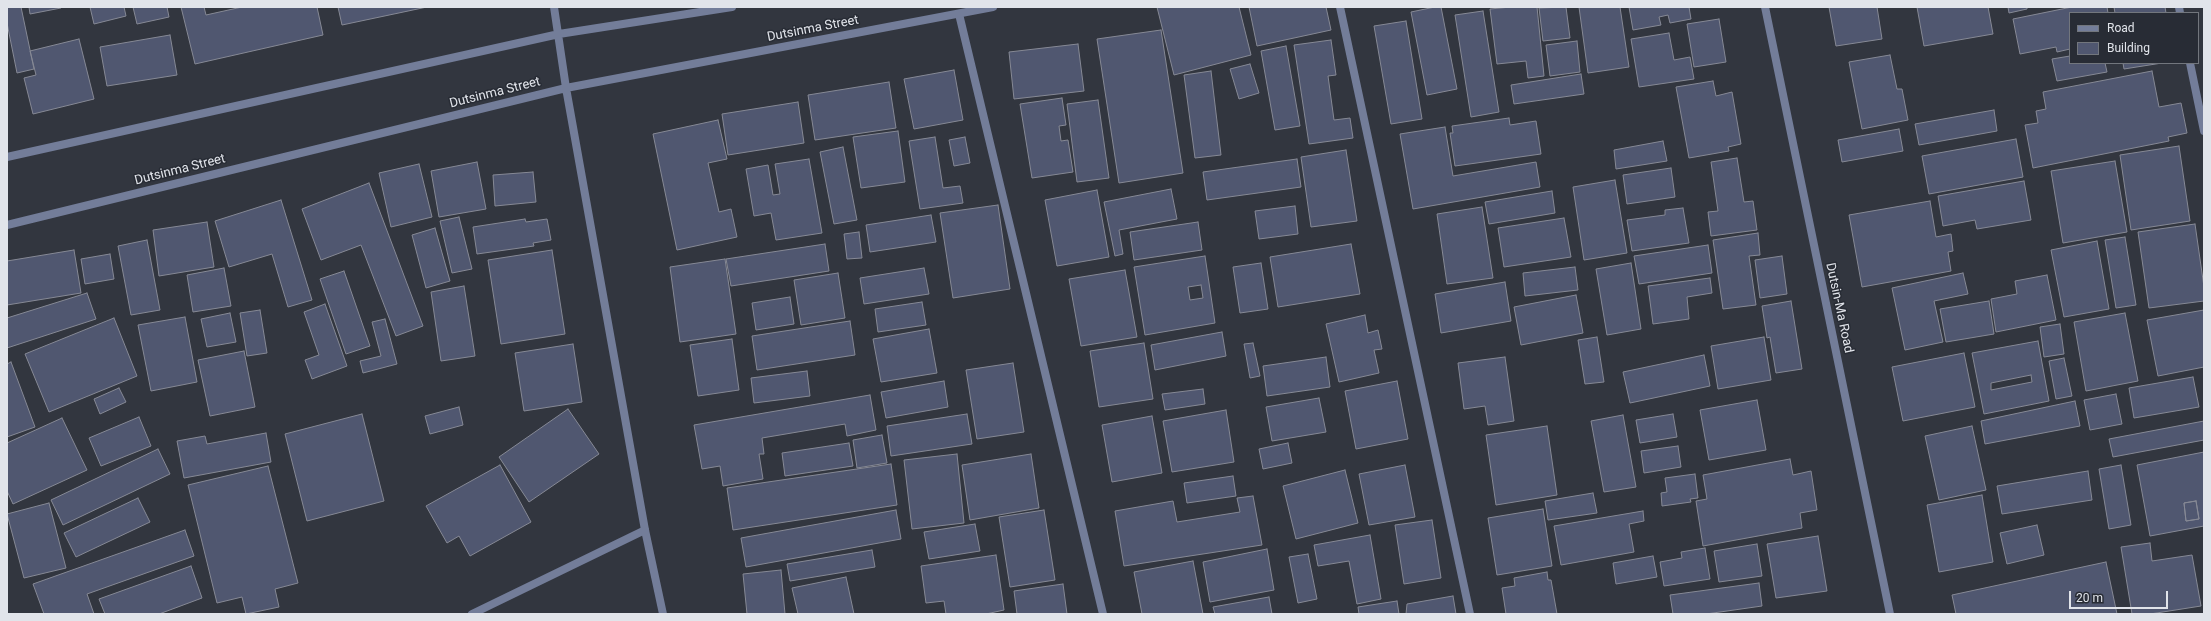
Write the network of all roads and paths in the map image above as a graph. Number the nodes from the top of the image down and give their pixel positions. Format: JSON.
{"nodes":[{"id":1,"x":554,"y":7,"type":"edge"},
{"id":2,"x":732,"y":7,"type":"edge"},
{"id":3,"x":993,"y":7,"type":"edge"},
{"id":4,"x":1340,"y":7,"type":"edge"},
{"id":5,"x":1765,"y":7,"type":"edge"},
{"id":6,"x":959,"y":14,"type":"junction"},
{"id":7,"x":559,"y":34,"type":"junction"},
{"id":8,"x":2190,"y":64,"type":"edge"},
{"id":9,"x":566,"y":88,"type":"junction"},
{"id":10,"x":2204,"y":131,"type":"edge"},
{"id":11,"x":7,"y":157,"type":"edge"},
{"id":12,"x":7,"y":225,"type":"edge"},
{"id":13,"x":645,"y":530,"type":"junction"},
{"id":14,"x":472,"y":614,"type":"edge"},
{"id":15,"x":662,"y":614,"type":"edge"},
{"id":16,"x":1103,"y":614,"type":"edge"},
{"id":17,"x":1470,"y":614,"type":"edge"},
{"id":18,"x":1890,"y":614,"type":"edge"}],
"edges":[{"from":1,"to":7,"type":"street"},
{"from":2,"to":7,"type":"street"},
{"from":3,"to":6,"type":"street","name":"Dutsinma Street"},
{"from":4,"to":17,"type":"street"},
{"from":5,"to":18,"type":"street","name":"Dutsin-Ma Road"},
{"from":6,"to":9,"type":"street","name":"Dutsinma Street"},
{"from":6,"to":16,"type":"street"},
{"from":7,"to":9,"type":"street"},
{"from":7,"to":11,"type":"street"},
{"from":8,"to":10,"type":"street"},
{"from":9,"to":12,"type":"street","name":"Dutsinma Street"},
{"from":9,"to":13,"type":"street"},
{"from":13,"to":14,"type":"street"},
{"from":13,"to":15,"type":"street"}]}
